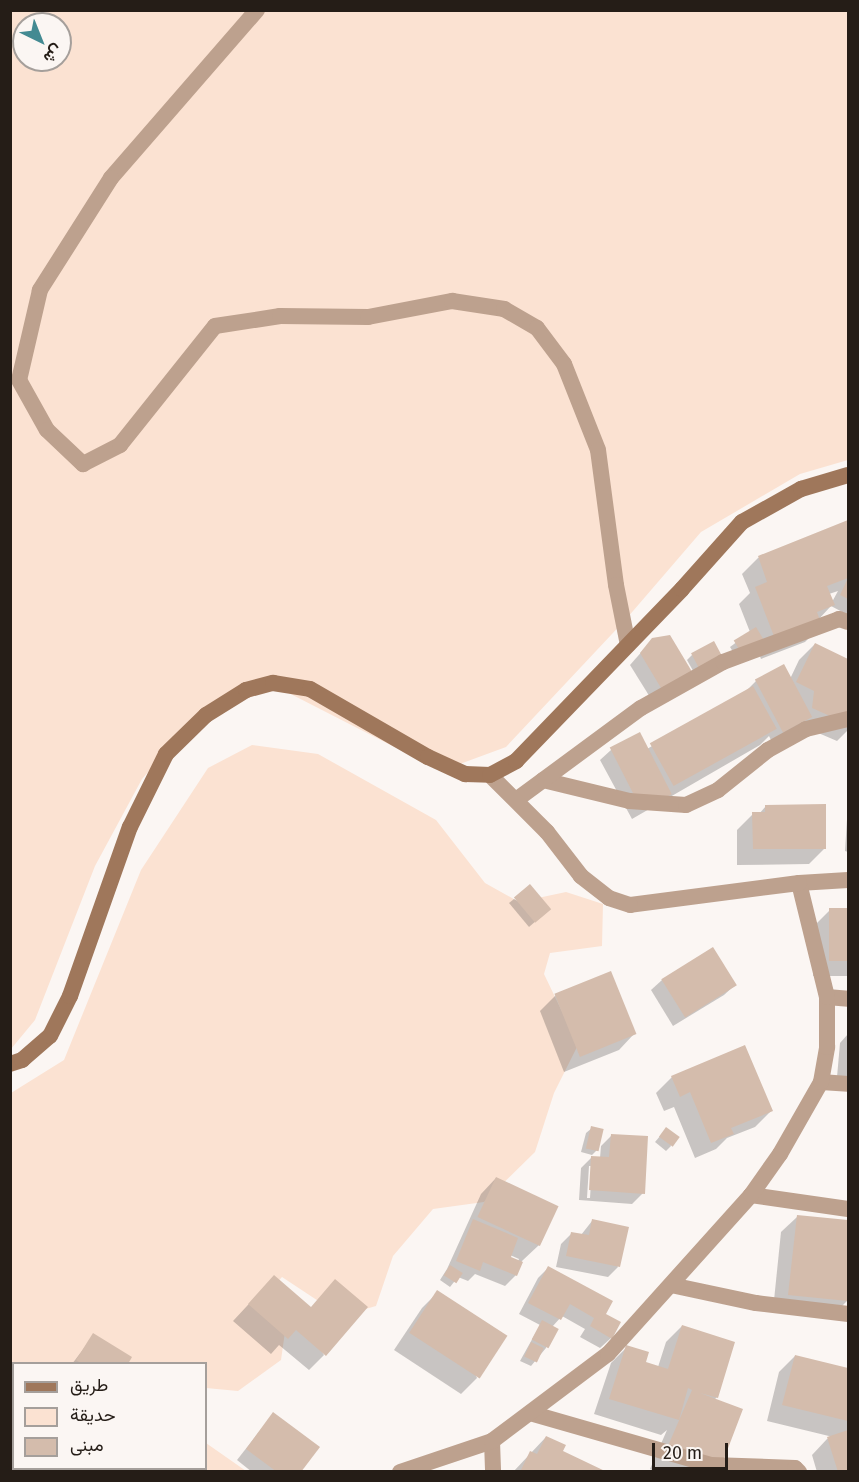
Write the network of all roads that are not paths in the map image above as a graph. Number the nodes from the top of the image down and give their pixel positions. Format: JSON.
{"nodes":[{"id":1,"x":257,"y":10,"type":"edge"},
{"id":2,"x":849,"y":475,"type":"edge"},
{"id":3,"x":849,"y":622,"type":"edge"},
{"id":4,"x":628,"y":645,"type":"junction"},
{"id":5,"x":849,"y":719,"type":"edge"},
{"id":6,"x":490,"y":775,"type":"junction"},
{"id":7,"x":543,"y":780,"type":"junction"},
{"id":8,"x":516,"y":800,"type":"junction"},
{"id":9,"x":849,"y":880,"type":"edge"},
{"id":10,"x":799,"y":883,"type":"junction"},
{"id":11,"x":827,"y":997,"type":"junction"},
{"id":12,"x":849,"y":999,"type":"edge"},
{"id":13,"x":10,"y":1064,"type":"edge"},
{"id":14,"x":821,"y":1082,"type":"junction"},
{"id":15,"x":849,"y":1084,"type":"edge"},
{"id":16,"x":751,"y":1195,"type":"junction"},
{"id":17,"x":849,"y":1209,"type":"edge"},
{"id":18,"x":671,"y":1284,"type":"junction"},
{"id":19,"x":849,"y":1314,"type":"edge"},
{"id":20,"x":530,"y":1413,"type":"junction"},
{"id":21,"x":492,"y":1442,"type":"junction"},
{"id":22,"x":400,"y":1472,"type":"edge"},
{"id":23,"x":493,"y":1472,"type":"edge"},
{"id":24,"x":799,"y":1472,"type":"edge"}],
"edges":[{"from":1,"to":4,"type":"street"},
{"from":2,"to":4,"type":"main road"},
{"from":3,"to":7,"type":"street"},
{"from":4,"to":6,"type":"main road"},
{"from":5,"to":7,"type":"street"},
{"from":6,"to":8,"type":"street"},
{"from":6,"to":13,"type":"main road"},
{"from":7,"to":8,"type":"street"},
{"from":8,"to":10,"type":"street"},
{"from":9,"to":10,"type":"street"},
{"from":10,"to":11,"type":"street"},
{"from":11,"to":12,"type":"street"},
{"from":11,"to":14,"type":"street"},
{"from":14,"to":15,"type":"street"},
{"from":14,"to":16,"type":"street"},
{"from":16,"to":17,"type":"street"},
{"from":16,"to":18,"type":"street"},
{"from":18,"to":19,"type":"street"},
{"from":18,"to":20,"type":"street"},
{"from":20,"to":21,"type":"street"},
{"from":20,"to":24,"type":"street"},
{"from":21,"to":22,"type":"street"},
{"from":21,"to":23,"type":"street"}]}
